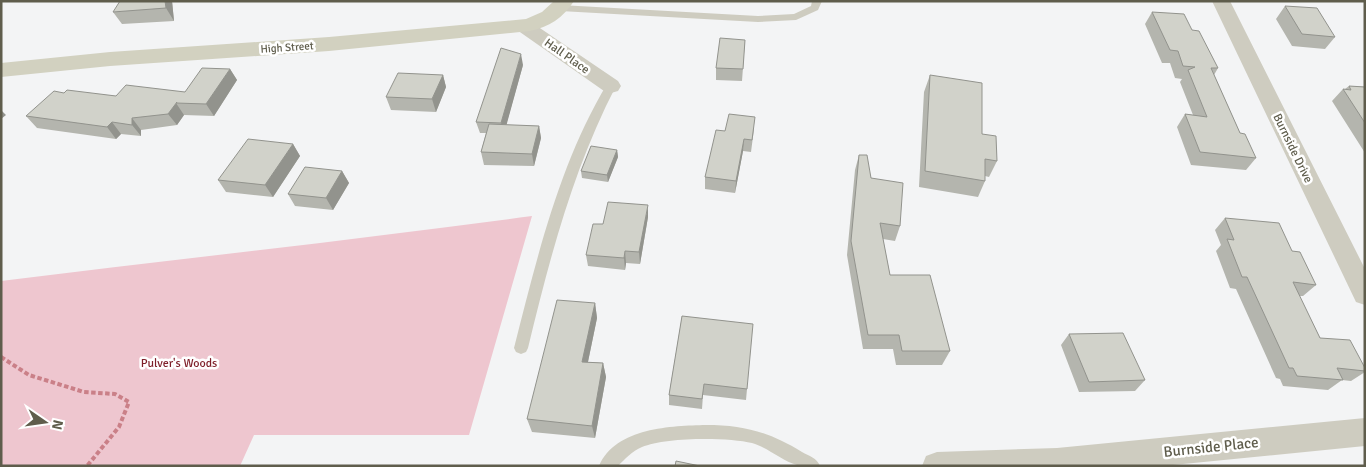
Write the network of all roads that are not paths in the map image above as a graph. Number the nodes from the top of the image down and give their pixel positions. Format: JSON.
{"nodes":[{"id":1,"x":816,"y":1,"type":"edge"},
{"id":2,"x":1221,"y":1,"type":"edge"},
{"id":3,"x":562,"y":5,"type":"edge"},
{"id":4,"x":524,"y":26,"type":"junction"},
{"id":5,"x":1,"y":70,"type":"edge"},
{"id":6,"x":610,"y":86,"type":"joint"},
{"id":7,"x":1365,"y":295,"type":"edge"},
{"id":8,"x":521,"y":348,"type":"dead end"},
{"id":9,"x":1365,"y":432,"type":"edge"},
{"id":10,"x":607,"y":466,"type":"edge"},
{"id":11,"x":812,"y":466,"type":"edge"},
{"id":12,"x":937,"y":466,"type":"edge"}],
"edges":[{"from":1,"to":3,"type":"lane"},
{"from":2,"to":7,"type":"street","name":"Burnside Drive"},
{"from":3,"to":4,"type":"street","name":"High Street"},
{"from":4,"to":5,"type":"street","name":"High Street"},
{"from":4,"to":6,"type":"street","name":"Hall Place"},
{"from":6,"to":8,"type":"lane"},
{"from":9,"to":12,"type":"street","name":"Burnside Place"},
{"from":10,"to":11,"type":"lane"}]}
